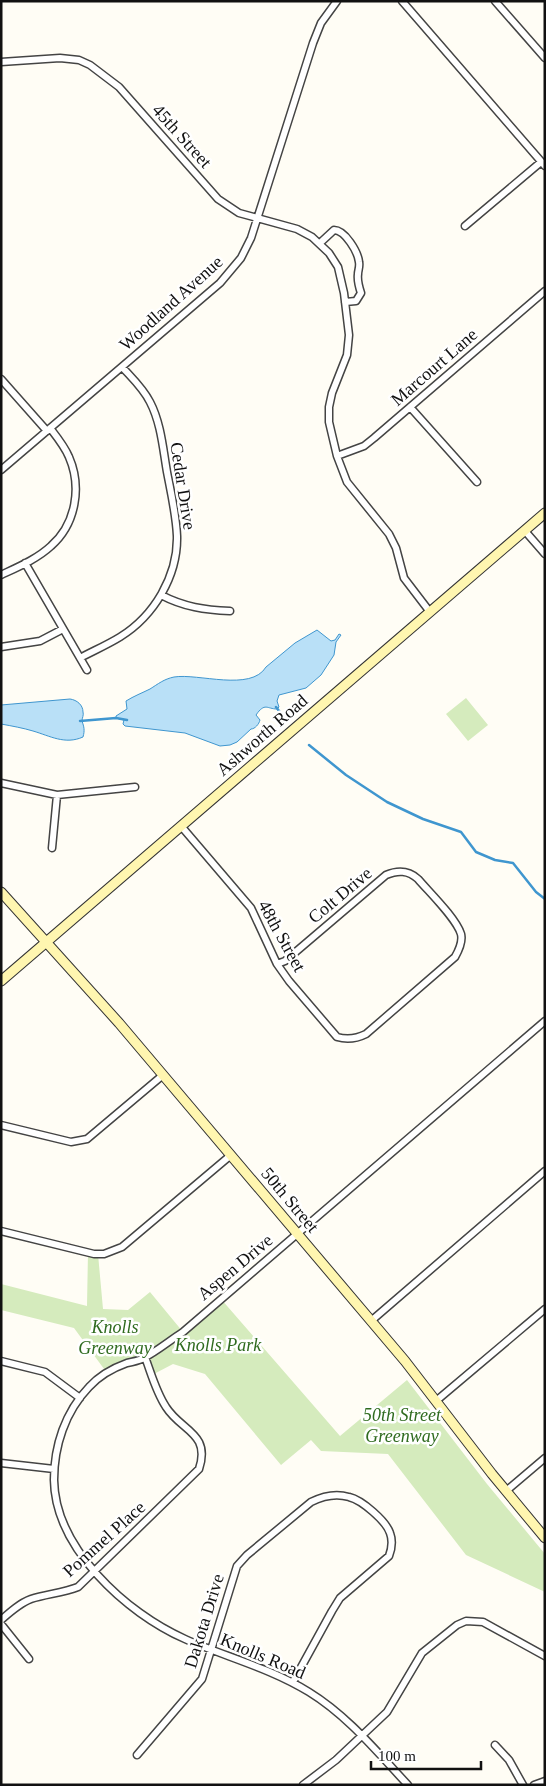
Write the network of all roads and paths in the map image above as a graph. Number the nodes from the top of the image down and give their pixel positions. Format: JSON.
{"nodes":[{"id":1,"x":337,"y":1,"type":"edge"},
{"id":2,"x":402,"y":1,"type":"edge"},
{"id":3,"x":495,"y":1,"type":"edge"},
{"id":4,"x":545,"y":58,"type":"edge"},
{"id":5,"x":1,"y":62,"type":"edge"},
{"id":6,"x":543,"y":164,"type":"edge"},
{"id":7,"x":257,"y":218,"type":"junction"},
{"id":8,"x":465,"y":226,"type":"dead end"},
{"id":9,"x":320,"y":243,"type":"junction"},
{"id":10,"x":545,"y":292,"type":"edge"},
{"id":11,"x":345,"y":302,"type":"junction"},
{"id":12,"x":122,"y":367,"type":"junction"},
{"id":13,"x":1,"y":378,"type":"edge"},
{"id":14,"x":410,"y":407,"type":"junction"},
{"id":15,"x":48,"y":430,"type":"junction"},
{"id":16,"x":336,"y":456,"type":"junction"},
{"id":17,"x":1,"y":470,"type":"edge"},
{"id":18,"x":477,"y":482,"type":"dead end"},
{"id":19,"x":545,"y":513,"type":"edge"},
{"id":20,"x":525,"y":530,"type":"junction"},
{"id":21,"x":545,"y":554,"type":"edge"},
{"id":22,"x":25,"y":563,"type":"junction"},
{"id":23,"x":1,"y":575,"type":"edge"},
{"id":24,"x":161,"y":595,"type":"junction"},
{"id":25,"x":230,"y":610,"type":"dead end"},
{"id":26,"x":430,"y":612,"type":"junction"},
{"id":27,"x":63,"y":629,"type":"junction"},
{"id":28,"x":1,"y":647,"type":"edge"},
{"id":29,"x":80,"y":658,"type":"junction"},
{"id":30,"x":87,"y":670,"type":"dead end"},
{"id":31,"x":1,"y":783,"type":"edge"},
{"id":32,"x":135,"y":787,"type":"dead end"},
{"id":33,"x":56,"y":795,"type":"junction"},
{"id":34,"x":181,"y":826,"type":"junction"},
{"id":35,"x":52,"y":848,"type":"dead end"},
{"id":36,"x":1,"y":892,"type":"edge"},
{"id":37,"x":47,"y":942,"type":"junction"},
{"id":38,"x":277,"y":964,"type":"junction"},
{"id":39,"x":1,"y":981,"type":"edge"},
{"id":40,"x":545,"y":1021,"type":"edge"},
{"id":41,"x":337,"y":1037,"type":"joint"},
{"id":42,"x":163,"y":1076,"type":"junction"},
{"id":43,"x":1,"y":1125,"type":"edge"},
{"id":44,"x":231,"y":1155,"type":"junction"},
{"id":45,"x":545,"y":1171,"type":"edge"},
{"id":46,"x":1,"y":1231,"type":"edge"},
{"id":47,"x":297,"y":1234,"type":"junction"},
{"id":48,"x":545,"y":1309,"type":"edge"},
{"id":49,"x":371,"y":1321,"type":"junction"},
{"id":50,"x":145,"y":1357,"type":"junction"},
{"id":51,"x":1,"y":1361,"type":"edge"},
{"id":52,"x":80,"y":1398,"type":"junction"},
{"id":53,"x":436,"y":1401,"type":"junction"},
{"id":54,"x":545,"y":1458,"type":"edge"},
{"id":55,"x":1,"y":1463,"type":"edge"},
{"id":56,"x":54,"y":1469,"type":"junction"},
{"id":57,"x":506,"y":1491,"type":"junction"},
{"id":58,"x":545,"y":1538,"type":"edge"},
{"id":59,"x":95,"y":1570,"type":"junction"},
{"id":60,"x":1,"y":1620,"type":"edge"},
{"id":61,"x":1,"y":1624,"type":"edge"},
{"id":62,"x":212,"y":1650,"type":"junction"},
{"id":63,"x":545,"y":1656,"type":"edge"},
{"id":64,"x":29,"y":1658,"type":"dead end"},
{"id":65,"x":293,"y":1682,"type":"junction"},
{"id":66,"x":362,"y":1735,"type":"junction"},
{"id":67,"x":495,"y":1745,"type":"dead end"},
{"id":68,"x":137,"y":1755,"type":"dead end"},
{"id":69,"x":545,"y":1780,"type":"edge"},
{"id":70,"x":303,"y":1785,"type":"edge"},
{"id":71,"x":408,"y":1785,"type":"edge"},
{"id":72,"x":523,"y":1785,"type":"edge"},
{"id":73,"x":534,"y":1785,"type":"edge"}],
"edges":[{"from":1,"to":7,"type":"street","name":"Woodland Avenue"},
{"from":2,"to":6,"type":"street"},
{"from":3,"to":4,"type":"street"},
{"from":5,"to":7,"type":"street","name":"45th Street"},
{"from":6,"to":8,"type":"street"},
{"from":7,"to":9,"type":"street","name":"45th Street"},
{"from":7,"to":12,"type":"street","name":"Woodland Avenue"},
{"from":9,"to":11,"type":"street","name":"45th Street"},
{"from":9,"to":11,"type":"street"},
{"from":10,"to":14,"type":"street","name":"Marcourt Lane"},
{"from":11,"to":16,"type":"street","name":"45th Street"},
{"from":12,"to":15,"type":"street","name":"Woodland Avenue"},
{"from":12,"to":24,"type":"street","name":"Cedar Drive"},
{"from":13,"to":15,"type":"street"},
{"from":14,"to":16,"type":"street","name":"Marcourt Lane"},
{"from":14,"to":18,"type":"street"},
{"from":15,"to":17,"type":"street","name":"Woodland Avenue"},
{"from":15,"to":22,"type":"street"},
{"from":16,"to":26,"type":"street","name":"45th Street"},
{"from":19,"to":20,"type":"main road","name":"Ashworth Road"},
{"from":20,"to":21,"type":"street"},
{"from":20,"to":26,"type":"main road","name":"Ashworth Road"},
{"from":22,"to":23,"type":"street"},
{"from":22,"to":27,"type":"street"},
{"from":24,"to":25,"type":"street"},
{"from":24,"to":29,"type":"street","name":"Cedar Drive"},
{"from":26,"to":34,"type":"main road","name":"Ashworth Road"},
{"from":27,"to":28,"type":"street"},
{"from":27,"to":29,"type":"street"},
{"from":29,"to":30,"type":"street"},
{"from":31,"to":33,"type":"street"},
{"from":32,"to":33,"type":"street"},
{"from":33,"to":35,"type":"street"},
{"from":34,"to":37,"type":"main road","name":"Ashworth Road"},
{"from":34,"to":38,"type":"street","name":"48th Street"},
{"from":36,"to":37,"type":"main road","name":"50th Street"},
{"from":37,"to":39,"type":"main road","name":"Ashworth Road"},
{"from":37,"to":42,"type":"main road","name":"50th Street"},
{"from":38,"to":41,"type":"street","name":"48th Street"},
{"from":38,"to":41,"type":"street","name":"Colt Drive"},
{"from":40,"to":47,"type":"street","name":"Aspen Drive"},
{"from":42,"to":43,"type":"street"},
{"from":42,"to":44,"type":"main road","name":"50th Street"},
{"from":44,"to":46,"type":"street"},
{"from":44,"to":47,"type":"main road","name":"50th Street"},
{"from":45,"to":49,"type":"street"},
{"from":47,"to":49,"type":"main road","name":"50th Street"},
{"from":47,"to":50,"type":"street","name":"Aspen Drive"},
{"from":48,"to":53,"type":"street"},
{"from":49,"to":53,"type":"main road","name":"50th Street"},
{"from":50,"to":52,"type":"street","name":"Aspen Drive"},
{"from":50,"to":59,"type":"street","name":"Pommel Place"},
{"from":51,"to":52,"type":"street"},
{"from":52,"to":56,"type":"street","name":"Aspen Drive"},
{"from":53,"to":57,"type":"main road","name":"50th Street"},
{"from":54,"to":57,"type":"street"},
{"from":55,"to":56,"type":"street"},
{"from":56,"to":59,"type":"street","name":"Aspen Drive"},
{"from":57,"to":58,"type":"main road","name":"50th Street"},
{"from":59,"to":60,"type":"street","name":"Pommel Place"},
{"from":59,"to":62,"type":"street","name":"Knolls Road"},
{"from":61,"to":64,"type":"street"},
{"from":62,"to":65,"type":"street","name":"Knolls Road"},
{"from":62,"to":65,"type":"street","name":"Dakota Drive"},
{"from":62,"to":68,"type":"street","name":"Dakota Drive"},
{"from":63,"to":66,"type":"street"},
{"from":65,"to":66,"type":"street","name":"Knolls Road"},
{"from":66,"to":70,"type":"street"},
{"from":66,"to":71,"type":"street","name":"Knolls Road"},
{"from":67,"to":72,"type":"street"},
{"from":69,"to":73,"type":"street"}]}
